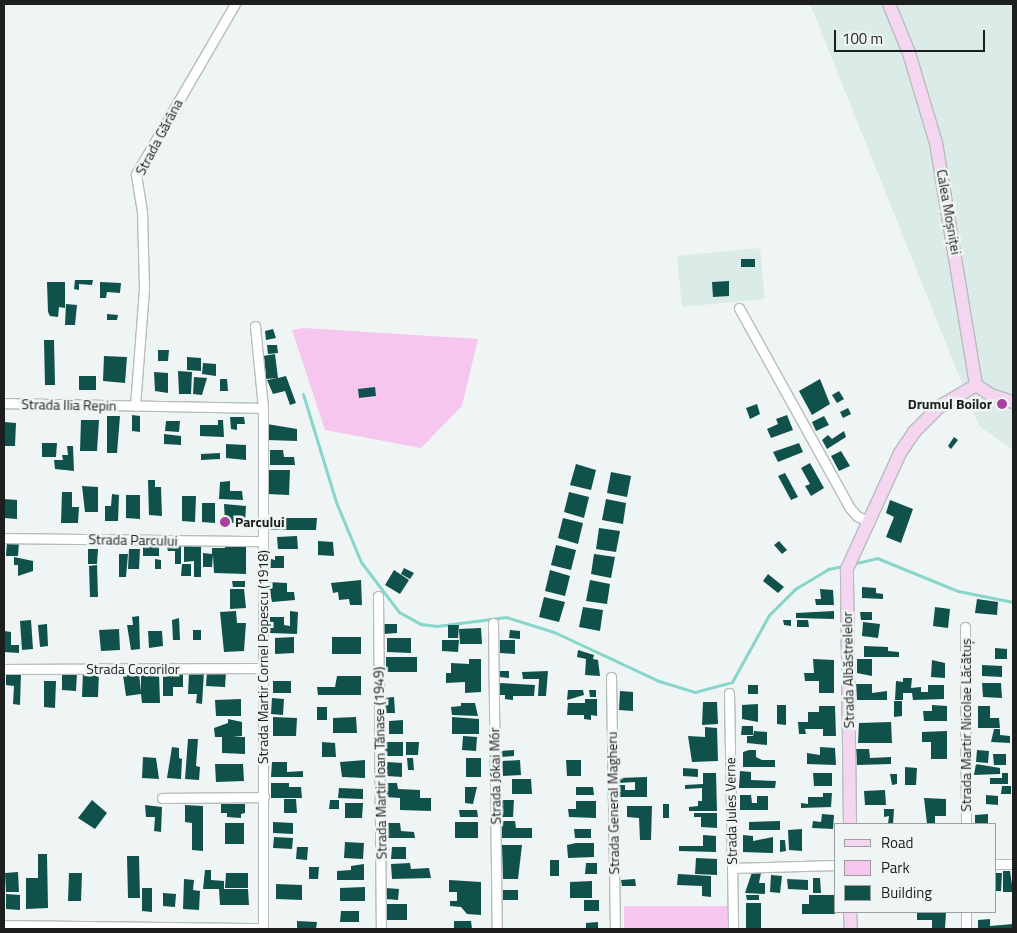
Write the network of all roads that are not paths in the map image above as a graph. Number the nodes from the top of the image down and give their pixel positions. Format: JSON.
{"nodes":[{"id":1,"x":235,"y":4,"type":"edge"},
{"id":2,"x":889,"y":4,"type":"edge"},
{"id":3,"x":142,"y":284,"type":"joint"},
{"id":4,"x":740,"y":308,"type":"dead end"},
{"id":5,"x":255,"y":326,"type":"dead end"},
{"id":6,"x":976,"y":385,"type":"junction"},
{"id":7,"x":1013,"y":402,"type":"edge"},
{"id":8,"x":4,"y":403,"type":"edge"},
{"id":9,"x":135,"y":406,"type":"junction"},
{"id":10,"x":263,"y":408,"type":"junction"},
{"id":11,"x":870,"y":522,"type":"junction"},
{"id":12,"x":4,"y":538,"type":"edge"},
{"id":13,"x":262,"y":541,"type":"junction"},
{"id":14,"x":378,"y":596,"type":"dead end"},
{"id":15,"x":493,"y":624,"type":"dead end"},
{"id":16,"x":965,"y":627,"type":"dead end"},
{"id":17,"x":262,"y":668,"type":"junction"},
{"id":18,"x":4,"y":670,"type":"edge"},
{"id":19,"x":611,"y":677,"type":"dead end"},
{"id":20,"x":729,"y":693,"type":"dead end"},
{"id":21,"x":264,"y":797,"type":"junction"},
{"id":22,"x":162,"y":798,"type":"dead end"},
{"id":23,"x":850,"y":823,"type":"edge"},
{"id":24,"x":966,"y":823,"type":"edge"},
{"id":25,"x":997,"y":864,"type":"edge"},
{"id":26,"x":1013,"y":864,"type":"edge"},
{"id":27,"x":834,"y":866,"type":"edge"},
{"id":28,"x":732,"y":868,"type":"junction"},
{"id":29,"x":850,"y":913,"type":"edge"},
{"id":30,"x":966,"y":913,"type":"edge"},
{"id":31,"x":4,"y":925,"type":"edge"},
{"id":32,"x":58,"y":927,"type":"edge"},
{"id":33,"x":263,"y":929,"type":"edge"},
{"id":34,"x":381,"y":929,"type":"edge"},
{"id":35,"x":498,"y":929,"type":"edge"},
{"id":36,"x":615,"y":929,"type":"edge"},
{"id":37,"x":733,"y":929,"type":"edge"},
{"id":38,"x":851,"y":929,"type":"edge"},
{"id":39,"x":966,"y":929,"type":"edge"}],
"edges":[{"from":1,"to":3,"type":"street","name":"Strada Gărâna"},
{"from":2,"to":6,"type":"street","name":"Calea Moșniței"},
{"from":3,"to":9,"type":"street","name":"Strada Ilia Repin"},
{"from":4,"to":11,"type":"street"},
{"from":5,"to":10,"type":"street","name":"Strada Martir Cornel Popescu (1918)"},
{"from":6,"to":7,"type":"street"},
{"from":6,"to":11,"type":"street","name":"Strada Albăstrelelor"},
{"from":8,"to":9,"type":"street","name":"Strada Ilia Repin"},
{"from":9,"to":10,"type":"street","name":"Strada Ilia Repin"},
{"from":10,"to":13,"type":"street","name":"Strada Martir Cornel Popescu (1918)"},
{"from":11,"to":23,"type":"street","name":"Strada Albăstrelelor"},
{"from":12,"to":13,"type":"street","name":"Strada Parcului"},
{"from":13,"to":17,"type":"street","name":"Strada Martir Cornel Popescu (1918)"},
{"from":14,"to":34,"type":"street","name":"Strada Martir Ioan Tănase (1949)"},
{"from":15,"to":35,"type":"street","name":"Strada Jókai Mór"},
{"from":16,"to":24,"type":"street","name":"Strada Martir Nicolae Lăcătuș"},
{"from":17,"to":18,"type":"street","name":"Strada Cocorilor"},
{"from":17,"to":21,"type":"street","name":"Strada Martir Cornel Popescu (1918)"},
{"from":19,"to":36,"type":"street","name":"Strada General Magheru"},
{"from":20,"to":28,"type":"street","name":"Strada Jules Verne"},
{"from":21,"to":22,"type":"street"},
{"from":21,"to":33,"type":"street","name":"Strada Martir Cornel Popescu (1918)"},
{"from":25,"to":26,"type":"street"},
{"from":27,"to":28,"type":"street"},
{"from":28,"to":37,"type":"street","name":"Strada Jules Verne"},
{"from":29,"to":38,"type":"street"},
{"from":30,"to":39,"type":"street"},
{"from":31,"to":32,"type":"street"},
{"from":32,"to":33,"type":"street"}]}
